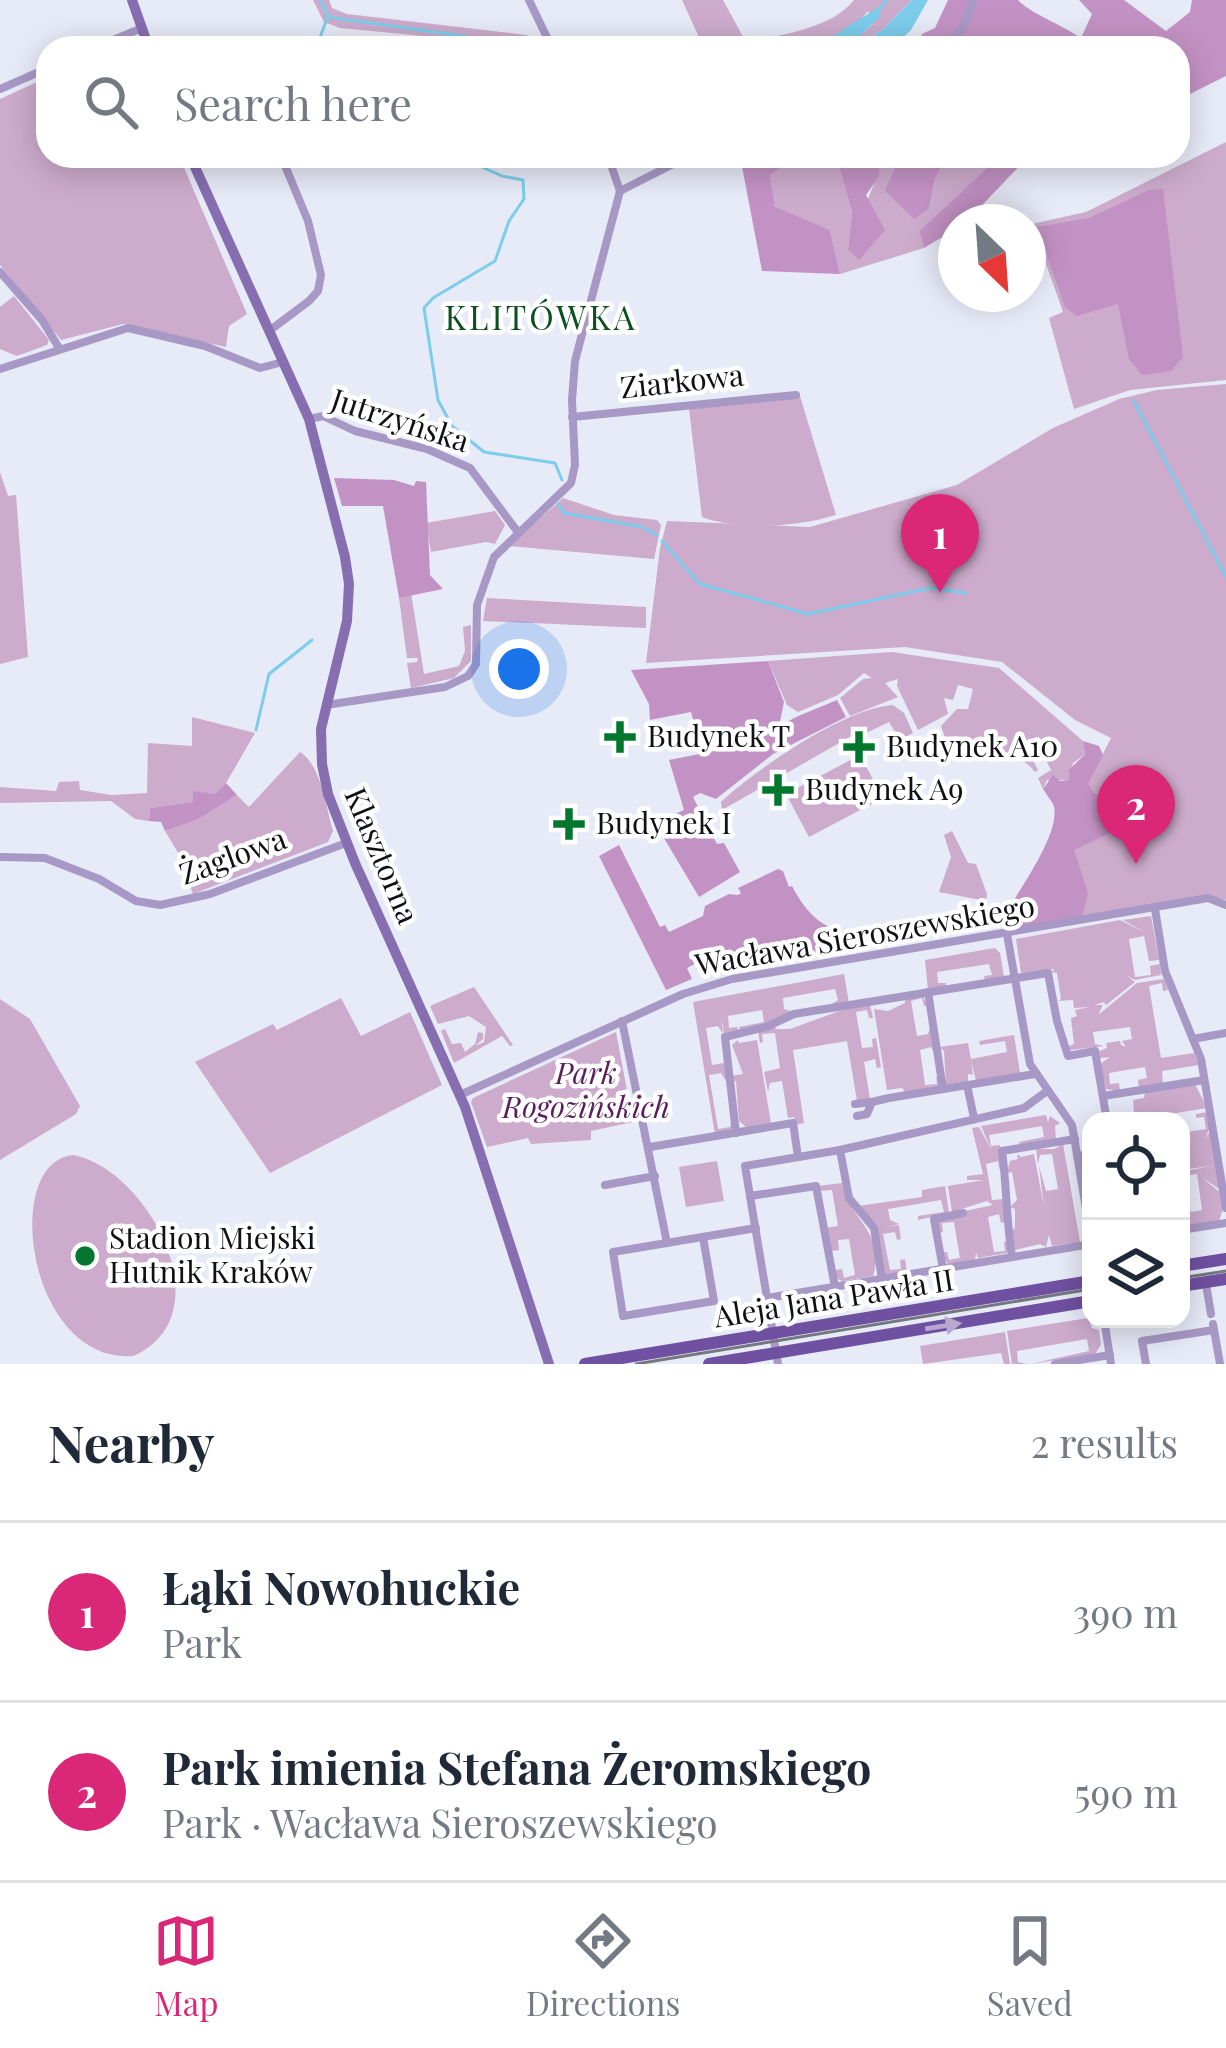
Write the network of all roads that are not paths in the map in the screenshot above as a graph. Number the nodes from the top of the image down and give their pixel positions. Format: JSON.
{"nodes":[{"id":1,"x":132,"y":0,"type":"edge"},
{"id":2,"x":529,"y":0,"type":"edge"},
{"id":3,"x":973,"y":0,"type":"edge"},
{"id":4,"x":142,"y":28,"type":"junction"},
{"id":5,"x":123,"y":36,"type":"edge"},
{"id":6,"x":145,"y":36,"type":"edge"},
{"id":7,"x":546,"y":36,"type":"edge"},
{"id":8,"x":954,"y":36,"type":"edge"},
{"id":9,"x":36,"y":73,"type":"edge"},
{"id":10,"x":0,"y":89,"type":"edge"},
{"id":11,"x":195,"y":168,"type":"edge"},
{"id":12,"x":285,"y":168,"type":"edge"},
{"id":13,"x":612,"y":168,"type":"edge"},
{"id":14,"x":665,"y":168,"type":"edge"},
{"id":15,"x":620,"y":191,"type":"junction"},
{"id":16,"x":0,"y":272,"type":"edge"},
{"id":17,"x":268,"y":331,"type":"junction"},
{"id":18,"x":58,"y":348,"type":"junction"},
{"id":19,"x":283,"y":362,"type":"junction"},
{"id":20,"x":0,"y":369,"type":"edge"},
{"id":21,"x":796,"y":395,"type":"dead end"},
{"id":22,"x":572,"y":417,"type":"junction"},
{"id":23,"x":309,"y":419,"type":"junction"},
{"id":24,"x":517,"y":531,"type":"junction"},
{"id":25,"x":324,"y":706,"type":"junction"},
{"id":26,"x":346,"y":843,"type":"junction"},
{"id":27,"x":0,"y":856,"type":"edge"},
{"id":28,"x":1226,"y":905,"type":"edge"},
{"id":29,"x":1154,"y":909,"type":"junction"},
{"id":30,"x":1007,"y":933,"type":"junction"},
{"id":31,"x":1015,"y":978,"type":"junction"},
{"id":32,"x":928,"y":992,"type":"junction"},
{"id":33,"x":622,"y":1021,"type":"junction"},
{"id":34,"x":1225,"y":1033,"type":"edge"},
{"id":35,"x":1192,"y":1039,"type":"junction"},
{"id":36,"x":1035,"y":1074,"type":"junction"},
{"id":37,"x":1204,"y":1080,"type":"junction"},
{"id":38,"x":967,"y":1085,"type":"junction"},
{"id":39,"x":944,"y":1089,"type":"junction"},
{"id":40,"x":1047,"y":1090,"type":"junction"},
{"id":41,"x":460,"y":1095,"type":"junction"},
{"id":42,"x":1103,"y":1096,"type":"junction"},
{"id":43,"x":872,"y":1102,"type":"junction"},
{"id":44,"x":855,"y":1104,"type":"dead end"},
{"id":45,"x":1106,"y":1112,"type":"edge"},
{"id":46,"x":857,"y":1116,"type":"dead end"},
{"id":47,"x":974,"y":1118,"type":"junction"},
{"id":48,"x":736,"y":1132,"type":"junction"},
{"id":49,"x":1075,"y":1138,"type":"junction"},
{"id":50,"x":650,"y":1147,"type":"junction"},
{"id":51,"x":840,"y":1150,"type":"junction"},
{"id":52,"x":1082,"y":1155,"type":"edge"},
{"id":53,"x":1077,"y":1156,"type":"junction"},
{"id":54,"x":798,"y":1157,"type":"junction"},
{"id":55,"x":655,"y":1176,"type":"junction"},
{"id":56,"x":605,"y":1185,"type":"dead end"},
{"id":57,"x":750,"y":1196,"type":"junction"},
{"id":58,"x":1226,"y":1208,"type":"edge"},
{"id":59,"x":963,"y":1213,"type":"dead end"},
{"id":60,"x":1088,"y":1220,"type":"edge"},
{"id":61,"x":1226,"y":1223,"type":"edge"},
{"id":62,"x":755,"y":1228,"type":"junction"},
{"id":63,"x":1190,"y":1229,"type":"edge"},
{"id":64,"x":703,"y":1237,"type":"junction"},
{"id":65,"x":667,"y":1243,"type":"junction"},
{"id":66,"x":1082,"y":1243,"type":"edge"},
{"id":67,"x":1012,"y":1256,"type":"junction"},
{"id":68,"x":1226,"y":1259,"type":"edge"},
{"id":69,"x":1190,"y":1265,"type":"edge"},
{"id":70,"x":943,"y":1269,"type":"junction"},
{"id":71,"x":1226,"y":1279,"type":"edge"},
{"id":72,"x":882,"y":1280,"type":"junction"},
{"id":73,"x":1082,"y":1282,"type":"edge"},
{"id":74,"x":1206,"y":1282,"type":"junction"},
{"id":75,"x":1190,"y":1285,"type":"edge"},
{"id":76,"x":835,"y":1287,"type":"junction"},
{"id":77,"x":767,"y":1298,"type":"junction"},
{"id":78,"x":1082,"y":1303,"type":"edge"},
{"id":79,"x":1212,"y":1323,"type":"junction"},
{"id":80,"x":1106,"y":1328,"type":"edge"},
{"id":81,"x":773,"y":1333,"type":"junction"},
{"id":82,"x":777,"y":1359,"type":"edge"},
{"id":83,"x":1111,"y":1360,"type":"edge"},
{"id":84,"x":1078,"y":1362,"type":"edge"},
{"id":85,"x":548,"y":1364,"type":"edge"},
{"id":86,"x":586,"y":1364,"type":"edge"},
{"id":87,"x":709,"y":1364,"type":"edge"},
{"id":88,"x":1055,"y":1364,"type":"edge"},
{"id":89,"x":1146,"y":1364,"type":"edge"},
{"id":90,"x":1220,"y":1364,"type":"edge"}],
"edges":[{"from":1,"to":4,"type":"street"},
{"from":2,"to":7,"type":"street"},
{"from":3,"to":8,"type":"street"},
{"from":4,"to":5,"type":"street"},
{"from":4,"to":6,"type":"street"},
{"from":9,"to":10,"type":"street"},
{"from":11,"to":17,"type":"street","name":"Klasztorna"},
{"from":12,"to":17,"type":"street"},
{"from":13,"to":15,"type":"street"},
{"from":14,"to":15,"type":"street"},
{"from":15,"to":22,"type":"street"},
{"from":16,"to":18,"type":"street"},
{"from":17,"to":19,"type":"street","name":"Klasztorna"},
{"from":18,"to":19,"type":"street"},
{"from":18,"to":20,"type":"street"},
{"from":19,"to":23,"type":"street","name":"Klasztorna"},
{"from":21,"to":22,"type":"street","name":"Ziarkowa"},
{"from":22,"to":24,"type":"street"},
{"from":23,"to":24,"type":"street","name":"Jutrzyńska"},
{"from":23,"to":25,"type":"street","name":"Klasztorna"},
{"from":24,"to":25,"type":"street"},
{"from":25,"to":26,"type":"street","name":"Klasztorna"},
{"from":26,"to":27,"type":"street","name":"Żaglowa"},
{"from":26,"to":41,"type":"street","name":"Klasztorna"},
{"from":28,"to":29,"type":"street","name":"Wacława Sieroszewskiego"},
{"from":29,"to":30,"type":"street","name":"Wacława Sieroszewskiego"},
{"from":29,"to":35,"type":"street"},
{"from":30,"to":31,"type":"street"},
{"from":30,"to":33,"type":"street","name":"Wacława Sieroszewskiego"},
{"from":31,"to":32,"type":"street"},
{"from":31,"to":36,"type":"street"},
{"from":31,"to":42,"type":"street"},
{"from":32,"to":39,"type":"street"},
{"from":32,"to":48,"type":"street"},
{"from":33,"to":41,"type":"street","name":"Wacława Sieroszewskiego"},
{"from":33,"to":50,"type":"street"},
{"from":34,"to":35,"type":"street"},
{"from":35,"to":37,"type":"street"},
{"from":36,"to":38,"type":"street"},
{"from":36,"to":40,"type":"street"},
{"from":37,"to":42,"type":"street"},
{"from":37,"to":58,"type":"street"},
{"from":38,"to":39,"type":"street"},
{"from":38,"to":47,"type":"street"},
{"from":39,"to":43,"type":"street"},
{"from":40,"to":47,"type":"street"},
{"from":40,"to":49,"type":"street"},
{"from":41,"to":85,"type":"street","name":"Klasztorna"},
{"from":42,"to":45,"type":"street"},
{"from":43,"to":44,"type":"street"},
{"from":43,"to":46,"type":"street"},
{"from":47,"to":51,"type":"street"},
{"from":48,"to":50,"type":"street"},
{"from":48,"to":54,"type":"street"},
{"from":49,"to":53,"type":"street"},
{"from":49,"to":67,"type":"street"},
{"from":50,"to":55,"type":"street"},
{"from":51,"to":54,"type":"street"},
{"from":51,"to":72,"type":"street"},
{"from":52,"to":53,"type":"street"},
{"from":53,"to":60,"type":"street"},
{"from":54,"to":57,"type":"street"},
{"from":55,"to":56,"type":"street"},
{"from":55,"to":65,"type":"street"},
{"from":57,"to":62,"type":"street"},
{"from":57,"to":76,"type":"street"},
{"from":59,"to":70,"type":"street"},
{"from":61,"to":63,"type":"street"},
{"from":62,"to":64,"type":"street"},
{"from":62,"to":77,"type":"street"},
{"from":64,"to":65,"type":"street"},
{"from":64,"to":65,"type":"street"},
{"from":66,"to":67,"type":"street"},
{"from":67,"to":70,"type":"street"},
{"from":68,"to":69,"type":"main road"},
{"from":70,"to":72,"type":"street"},
{"from":71,"to":74,"type":"main road"},
{"from":72,"to":76,"type":"street"},
{"from":73,"to":81,"type":"main road","name":"Aleja Jana Pawła II"},
{"from":74,"to":75,"type":"main road"},
{"from":74,"to":79,"type":"street"},
{"from":76,"to":77,"type":"street"},
{"from":77,"to":81,"type":"street"},
{"from":82,"to":78,"type":"main road","name":"Aleja Jana Pawła II","one_way":true},
{"from":79,"to":89,"type":"street"},
{"from":79,"to":90,"type":"street"},
{"from":80,"to":83,"type":"street"},
{"from":81,"to":82,"type":"street"},
{"from":81,"to":86,"type":"main road","name":"Aleja Jana Pawła II"},
{"from":82,"to":87,"type":"main road","name":"Aleja Jana Pawła II"},
{"from":83,"to":84,"type":"street"},
{"from":84,"to":88,"type":"street"}]}
